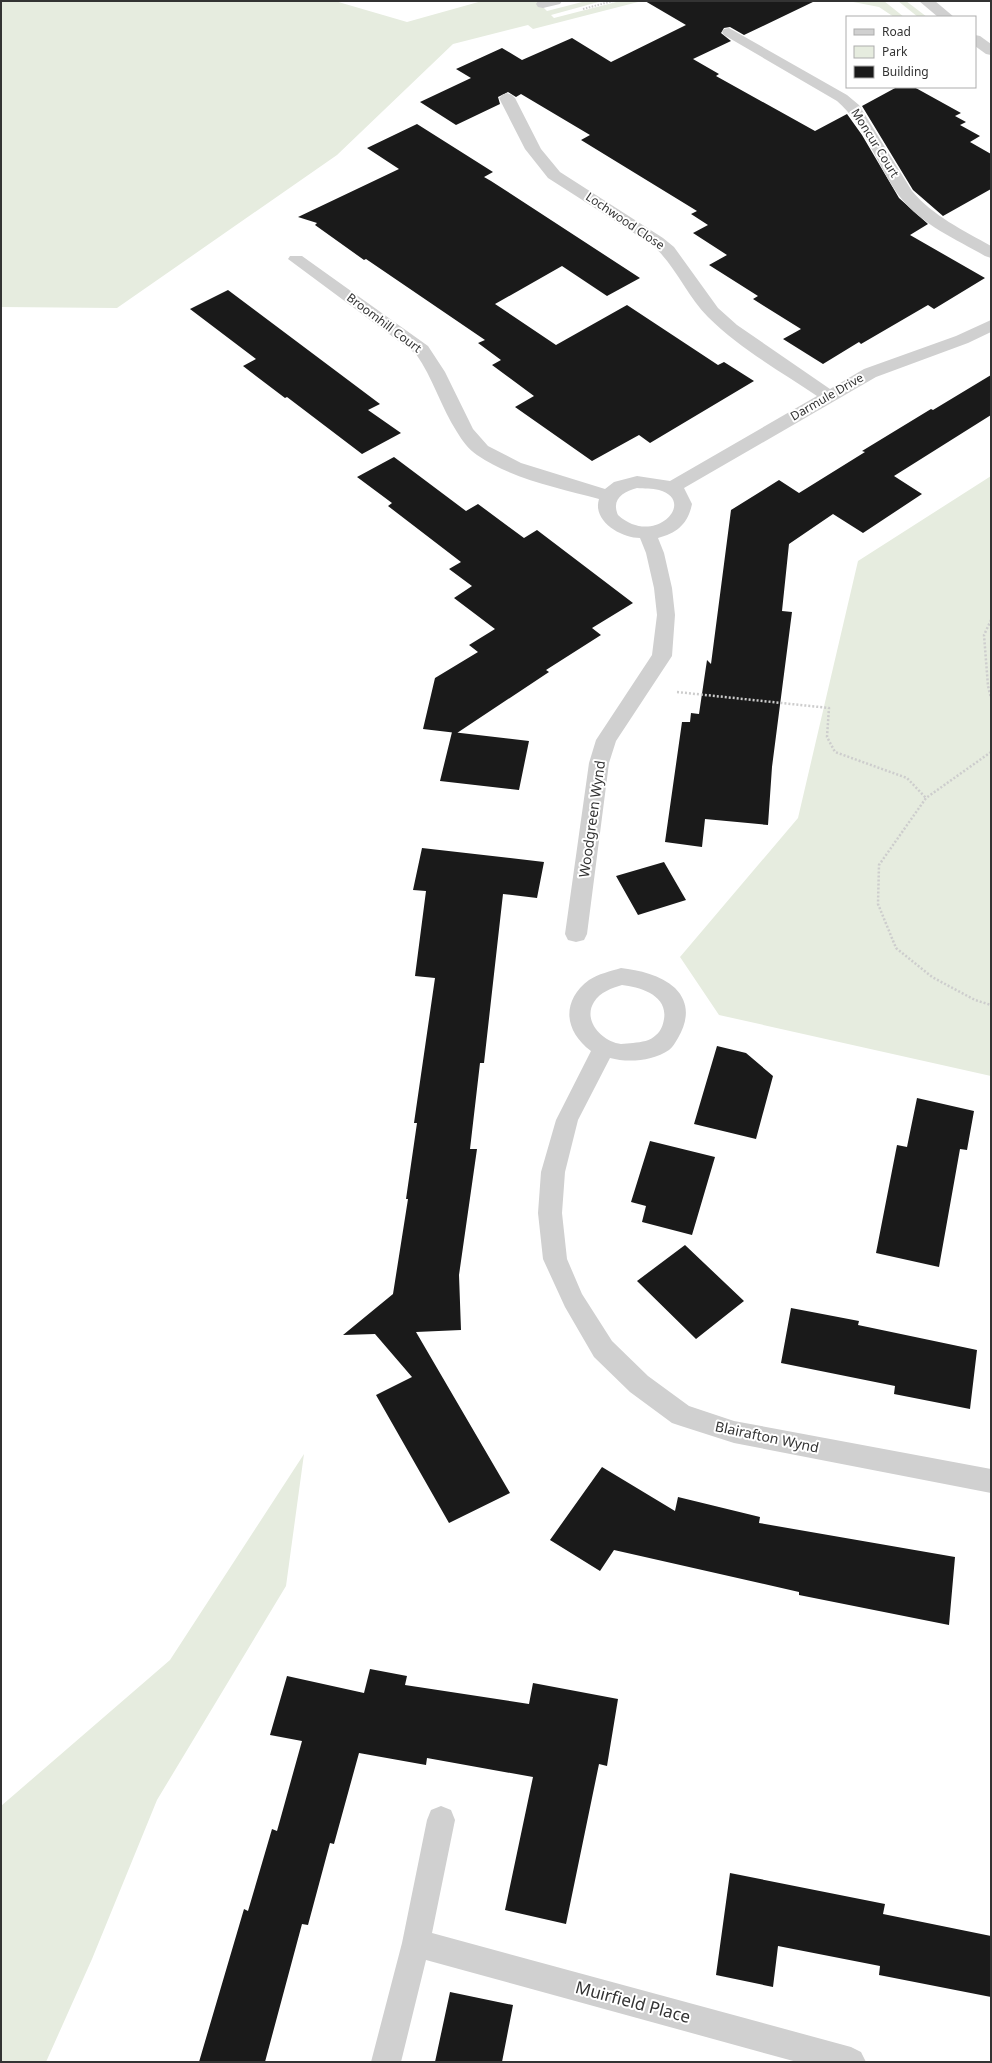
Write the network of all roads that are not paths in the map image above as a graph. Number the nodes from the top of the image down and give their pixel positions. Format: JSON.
{"nodes":[{"id":1,"x":926,"y":1,"type":"edge"},
{"id":2,"x":946,"y":16,"type":"edge"},
{"id":3,"x":728,"y":32,"type":"dead end"},
{"id":4,"x":976,"y":40,"type":"edge"},
{"id":5,"x":991,"y":51,"type":"edge"},
{"id":6,"x":507,"y":98,"type":"dead end"},
{"id":7,"x":991,"y":253,"type":"edge"},
{"id":8,"x":296,"y":259,"type":"dead end"},
{"id":9,"x":991,"y":325,"type":"edge"},
{"id":10,"x":828,"y":396,"type":"junction"},
{"id":11,"x":671,"y":488,"type":"junction"},
{"id":12,"x":610,"y":496,"type":"junction"},
{"id":13,"x":647,"y":533,"type":"junction"},
{"id":14,"x":576,"y":934,"type":"dead end"},
{"id":15,"x":604,"y":1048,"type":"dead end"},
{"id":16,"x":991,"y":1481,"type":"edge"},
{"id":17,"x":442,"y":1820,"type":"dead end"},
{"id":18,"x":416,"y":1943,"type":"junction"},
{"id":19,"x":386,"y":2062,"type":"edge"},
{"id":20,"x":851,"y":2062,"type":"edge"}],
"edges":[{"from":1,"to":2,"type":"street"},
{"from":3,"to":7,"type":"street","name":"Moncur Court"},
{"from":4,"to":5,"type":"street"},
{"from":6,"to":10,"type":"street","name":"Lochwood Close"},
{"from":8,"to":12,"type":"street","name":"Broomhill Court"},
{"from":9,"to":10,"type":"street","name":"Darmule Drive"},
{"from":10,"to":11,"type":"street","name":"Darmule Drive"},
{"from":11,"to":12,"type":"street"},
{"from":11,"to":13,"type":"street"},
{"from":12,"to":13,"type":"street"},
{"from":13,"to":14,"type":"street","name":"Woodgreen Wynd"},
{"from":15,"to":16,"type":"street","name":"Blairafton Wynd"},
{"from":17,"to":18,"type":"street"},
{"from":18,"to":19,"type":"street"},
{"from":18,"to":20,"type":"street","name":"Muirfield Place"}]}
